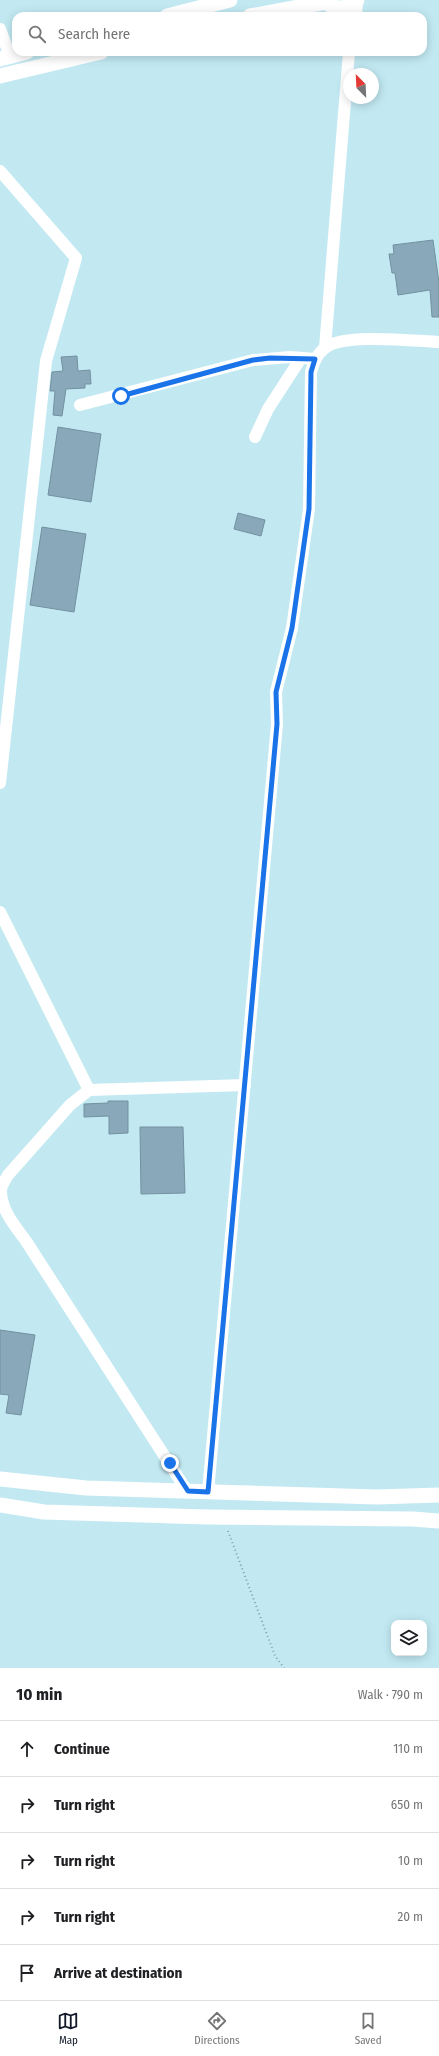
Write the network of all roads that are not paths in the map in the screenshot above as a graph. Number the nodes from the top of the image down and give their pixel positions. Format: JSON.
{"nodes":[{"id":1,"x":230,"y":0,"type":"edge"},
{"id":2,"x":329,"y":6,"type":"edge"},
{"id":3,"x":357,"y":6,"type":"edge"},
{"id":4,"x":184,"y":12,"type":"edge"},
{"id":5,"x":282,"y":12,"type":"edge"},
{"id":6,"x":0,"y":29,"type":"edge"},
{"id":7,"x":84,"y":56,"type":"edge"},
{"id":8,"x":349,"y":56,"type":"edge"},
{"id":9,"x":5,"y":58,"type":"edge"},
{"id":10,"x":0,"y":76,"type":"edge"},
{"id":11,"x":0,"y":171,"type":"edge"},
{"id":12,"x":439,"y":342,"type":"edge"},
{"id":13,"x":325,"y":348,"type":"junction"},
{"id":14,"x":301,"y":358,"type":"junction"},
{"id":15,"x":315,"y":359,"type":"junction"},
{"id":16,"x":80,"y":405,"type":"dead end"},
{"id":17,"x":255,"y":437,"type":"dead end"},
{"id":18,"x":0,"y":783,"type":"edge"},
{"id":19,"x":0,"y":912,"type":"edge"},
{"id":20,"x":245,"y":1086,"type":"junction"},
{"id":21,"x":89,"y":1090,"type":"junction"},
{"id":22,"x":0,"y":1479,"type":"edge"},
{"id":23,"x":188,"y":1491,"type":"junction"},
{"id":24,"x":208,"y":1492,"type":"junction"},
{"id":25,"x":439,"y":1495,"type":"edge"},
{"id":26,"x":0,"y":1505,"type":"edge"},
{"id":27,"x":439,"y":1521,"type":"edge"}],
"edges":[{"from":1,"to":4,"type":"main road"},
{"from":2,"to":3,"type":"main road"},
{"from":2,"to":5,"type":"main road"},
{"from":6,"to":9,"type":"street"},
{"from":7,"to":10,"type":"main road"},
{"from":8,"to":13,"type":"street"},
{"from":11,"to":18,"type":"street"},
{"from":12,"to":13,"type":"street"},
{"from":13,"to":15,"type":"street"},
{"from":14,"to":15,"type":"street"},
{"from":14,"to":16,"type":"street"},
{"from":14,"to":17,"type":"street"},
{"from":15,"to":20,"type":"street"},
{"from":19,"to":21,"type":"street"},
{"from":20,"to":21,"type":"street"},
{"from":20,"to":24,"type":"street"},
{"from":21,"to":23,"type":"street"},
{"from":22,"to":23,"type":"main road"},
{"from":23,"to":24,"type":"main road"},
{"from":24,"to":25,"type":"main road"},
{"from":26,"to":27,"type":"main road"}]}
